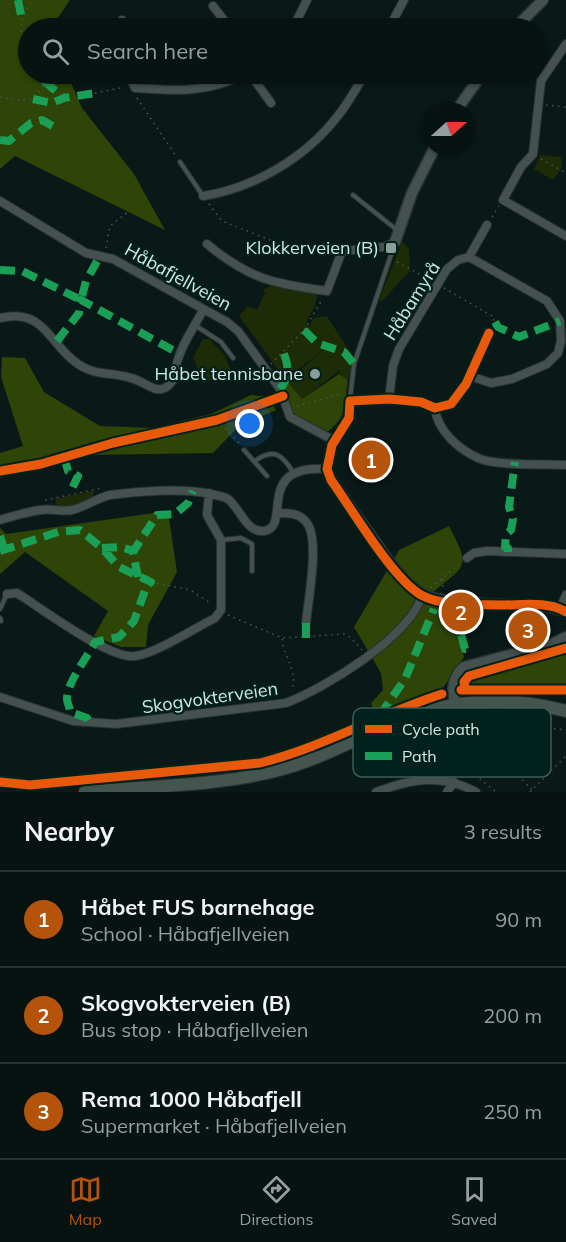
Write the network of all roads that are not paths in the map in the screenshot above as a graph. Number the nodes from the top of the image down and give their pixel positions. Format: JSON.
{"nodes":[{"id":1,"x":307,"y":0,"type":"edge"},
{"id":2,"x":404,"y":0,"type":"edge"},
{"id":3,"x":543,"y":0,"type":"edge"},
{"id":4,"x":213,"y":6,"type":"dead end"},
{"id":5,"x":222,"y":18,"type":"edge"},
{"id":6,"x":298,"y":18,"type":"edge"},
{"id":7,"x":394,"y":18,"type":"edge"},
{"id":8,"x":525,"y":18,"type":"edge"},
{"id":9,"x":566,"y":44,"type":"edge"},
{"id":10,"x":548,"y":71,"type":"edge"},
{"id":11,"x":133,"y":84,"type":"edge"},
{"id":12,"x":221,"y":84,"type":"edge"},
{"id":13,"x":256,"y":84,"type":"edge"},
{"id":14,"x":358,"y":84,"type":"edge"},
{"id":15,"x":475,"y":84,"type":"edge"},
{"id":16,"x":541,"y":84,"type":"edge"},
{"id":17,"x":462,"y":102,"type":"edge"},
{"id":18,"x":271,"y":103,"type":"dead end"},
{"id":19,"x":430,"y":156,"type":"edge"},
{"id":20,"x":180,"y":162,"type":"road end"},
{"id":21,"x":353,"y":195,"type":"dead end"},
{"id":22,"x":203,"y":196,"type":"joint"},
{"id":23,"x":0,"y":201,"type":"edge"},
{"id":24,"x":487,"y":225,"type":"road end"},
{"id":25,"x":398,"y":231,"type":"junction"},
{"id":26,"x":566,"y":236,"type":"edge"},
{"id":27,"x":395,"y":242,"type":"junction"},
{"id":28,"x":207,"y":244,"type":"dead end"},
{"id":29,"x":318,"y":248,"type":"road end"},
{"id":30,"x":342,"y":251,"type":"junction"},
{"id":31,"x":469,"y":257,"type":"junction"},
{"id":32,"x":203,"y":310,"type":"junction"},
{"id":33,"x":0,"y":318,"type":"edge"},
{"id":34,"x":563,"y":321,"type":"edge"},
{"id":35,"x":195,"y":326,"type":"junction"},
{"id":36,"x":489,"y":333,"type":"road end"},
{"id":37,"x":233,"y":358,"type":"dead end"},
{"id":38,"x":470,"y":375,"type":"junction"},
{"id":39,"x":348,"y":398,"type":"junction"},
{"id":40,"x":389,"y":399,"type":"junction"},
{"id":41,"x":435,"y":408,"type":"junction"},
{"id":42,"x":333,"y":440,"type":"junction"},
{"id":43,"x":244,"y":450,"type":"road end"},
{"id":44,"x":255,"y":461,"type":"junction"},
{"id":45,"x":566,"y":465,"type":"edge"},
{"id":46,"x":327,"y":469,"type":"junction"},
{"id":47,"x":294,"y":474,"type":"junction"},
{"id":48,"x":267,"y":476,"type":"dead end"},
{"id":49,"x":209,"y":494,"type":"junction"},
{"id":50,"x":277,"y":513,"type":"junction"},
{"id":51,"x":0,"y":520,"type":"edge"},
{"id":52,"x":221,"y":540,"type":"junction"},
{"id":53,"x":566,"y":554,"type":"edge"},
{"id":54,"x":467,"y":558,"type":"road end"},
{"id":55,"x":252,"y":571,"type":"dead end"},
{"id":56,"x":7,"y":594,"type":"joint"},
{"id":57,"x":422,"y":595,"type":"junction"},
{"id":58,"x":566,"y":595,"type":"edge"},
{"id":59,"x":0,"y":609,"type":"edge"},
{"id":60,"x":563,"y":610,"type":"edge"},
{"id":61,"x":306,"y":623,"type":"dead end"},
{"id":62,"x":566,"y":638,"type":"edge"},
{"id":63,"x":0,"y":697,"type":"edge"},
{"id":64,"x":455,"y":704,"type":"junction"},
{"id":65,"x":441,"y":708,"type":"edge"},
{"id":66,"x":549,"y":708,"type":"edge"},
{"id":67,"x":551,"y":708,"type":"edge"},
{"id":68,"x":566,"y":711,"type":"edge"},
{"id":69,"x":353,"y":743,"type":"edge"},
{"id":70,"x":421,"y":779,"type":"joint"},
{"id":71,"x":454,"y":782,"type":"junction"},
{"id":72,"x":85,"y":792,"type":"edge"},
{"id":73,"x":376,"y":792,"type":"edge"},
{"id":74,"x":447,"y":792,"type":"edge"},
{"id":75,"x":476,"y":792,"type":"edge"}],
"edges":[{"from":1,"to":6,"type":"street"},
{"from":2,"to":7,"type":"street"},
{"from":3,"to":8,"type":"street"},
{"from":4,"to":5,"type":"street"},
{"from":9,"to":10,"type":"street"},
{"from":11,"to":12,"type":"street"},
{"from":13,"to":18,"type":"street"},
{"from":14,"to":22,"type":"street"},
{"from":15,"to":17,"type":"street"},
{"from":16,"to":26,"type":"street"},
{"from":19,"to":25,"type":"street"},
{"from":20,"to":22,"type":"lane"},
{"from":21,"to":25,"type":"lane"},
{"from":23,"to":32,"type":"street","name":"Håbafjellveien"},
{"from":24,"to":31,"type":"street"},
{"from":25,"to":27,"type":"street"},
{"from":27,"to":30,"type":"street"},
{"from":27,"to":39,"type":"lane"},
{"from":28,"to":30,"type":"street"},
{"from":29,"to":30,"type":"lane"},
{"from":31,"to":34,"type":"street","name":"Håbamyrå"},
{"from":31,"to":40,"type":"street","name":"Håbamyrå"},
{"from":32,"to":35,"type":"street"},
{"from":32,"to":42,"type":"street","name":"Håbafjellveien"},
{"from":33,"to":35,"type":"street"},
{"from":34,"to":38,"type":"street","name":"Håbamyrå"},
{"from":35,"to":37,"type":"lane"},
{"from":36,"to":38,"type":"street"},
{"from":38,"to":41,"type":"street"},
{"from":39,"to":40,"type":"street"},
{"from":39,"to":42,"type":"street"},
{"from":40,"to":41,"type":"street"},
{"from":41,"to":45,"type":"street"},
{"from":42,"to":46,"type":"street"},
{"from":43,"to":44,"type":"lane"},
{"from":44,"to":47,"type":"lane"},
{"from":44,"to":48,"type":"lane"},
{"from":46,"to":47,"type":"street"},
{"from":46,"to":57,"type":"street"},
{"from":47,"to":50,"type":"street"},
{"from":49,"to":50,"type":"street"},
{"from":49,"to":51,"type":"street"},
{"from":49,"to":52,"type":"street"},
{"from":50,"to":61,"type":"street"},
{"from":52,"to":55,"type":"lane"},
{"from":52,"to":56,"type":"street"},
{"from":53,"to":54,"type":"street"},
{"from":56,"to":59,"type":"lane"},
{"from":57,"to":60,"type":"street"},
{"from":57,"to":63,"type":"street","name":"Skogvokterveien"},
{"from":58,"to":60,"type":"street"},
{"from":62,"to":64,"type":"street"},
{"from":64,"to":65,"type":"main road"},
{"from":64,"to":66,"type":"main road"},
{"from":67,"to":68,"type":"main road"},
{"from":69,"to":72,"type":"main road"},
{"from":70,"to":71,"type":"street"},
{"from":70,"to":73,"type":"street"},
{"from":71,"to":74,"type":"street"},
{"from":71,"to":75,"type":"street"}]}
